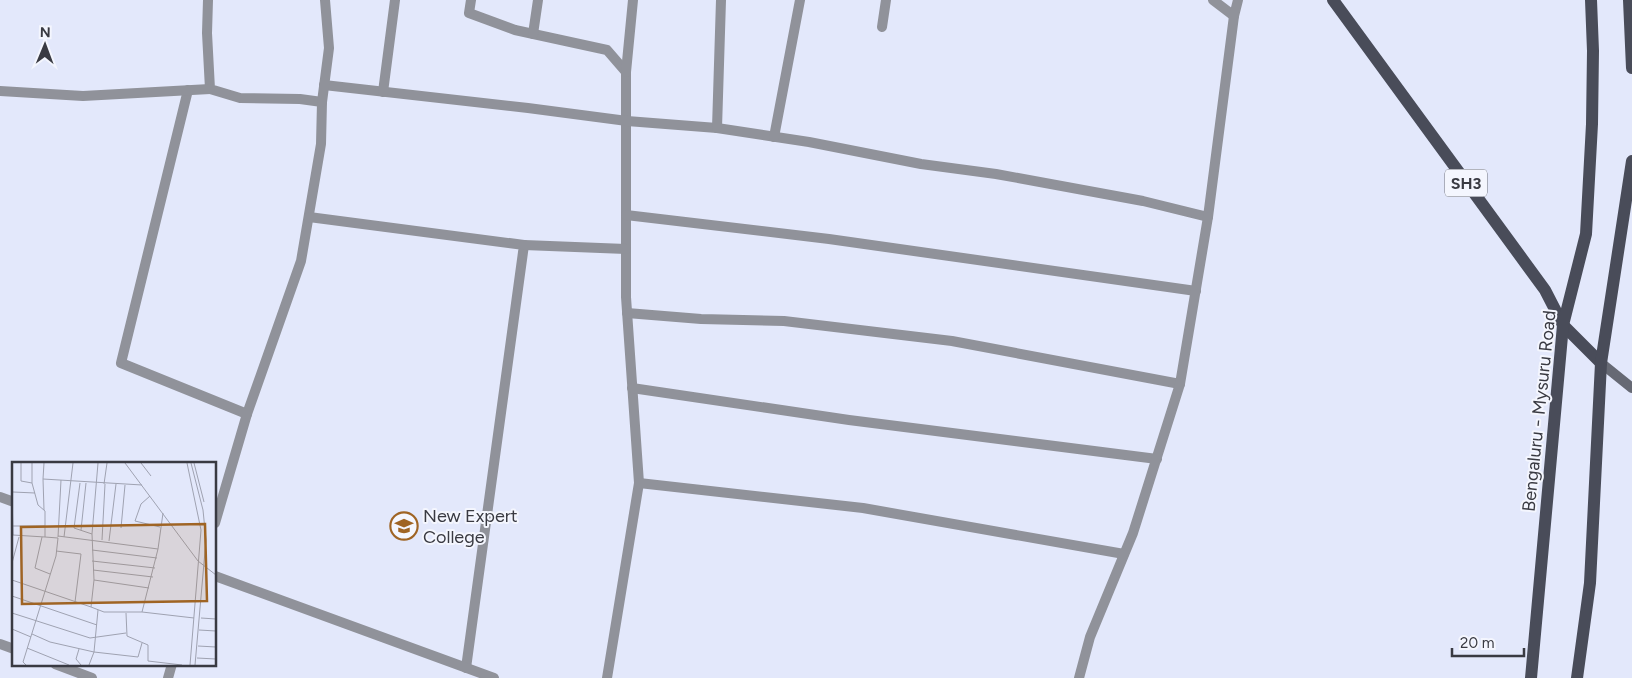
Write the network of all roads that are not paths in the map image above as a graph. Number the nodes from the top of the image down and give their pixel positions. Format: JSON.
{"nodes":[{"id":1,"x":208,"y":0,"type":"edge"},
{"id":2,"x":325,"y":0,"type":"edge"},
{"id":3,"x":395,"y":0,"type":"edge"},
{"id":4,"x":471,"y":0,"type":"edge"},
{"id":5,"x":538,"y":0,"type":"edge"},
{"id":6,"x":633,"y":0,"type":"edge"},
{"id":7,"x":721,"y":0,"type":"edge"},
{"id":8,"x":800,"y":0,"type":"edge"},
{"id":9,"x":886,"y":0,"type":"edge"},
{"id":10,"x":1213,"y":0,"type":"edge"},
{"id":11,"x":1238,"y":0,"type":"edge"},
{"id":12,"x":1333,"y":0,"type":"edge"},
{"id":13,"x":1591,"y":0,"type":"edge"},
{"id":14,"x":1629,"y":0,"type":"edge"},
{"id":15,"x":1234,"y":16,"type":"junction"},
{"id":16,"x":882,"y":27,"type":"dead end"},
{"id":17,"x":533,"y":34,"type":"junction"},
{"id":18,"x":1632,"y":60,"type":"edge"},
{"id":19,"x":1632,"y":68,"type":"edge"},
{"id":20,"x":626,"y":72,"type":"junction"},
{"id":21,"x":324,"y":85,"type":"junction"},
{"id":22,"x":210,"y":89,"type":"junction"},
{"id":23,"x":188,"y":90,"type":"junction"},
{"id":24,"x":0,"y":91,"type":"edge"},
{"id":25,"x":383,"y":92,"type":"junction"},
{"id":26,"x":322,"y":102,"type":"junction"},
{"id":27,"x":627,"y":121,"type":"junction"},
{"id":28,"x":717,"y":128,"type":"junction"},
{"id":29,"x":774,"y":137,"type":"junction"},
{"id":30,"x":1632,"y":161,"type":"edge"},
{"id":31,"x":626,"y":215,"type":"junction"},
{"id":32,"x":309,"y":217,"type":"junction"},
{"id":33,"x":1208,"y":217,"type":"junction"},
{"id":34,"x":524,"y":245,"type":"junction"},
{"id":35,"x":626,"y":249,"type":"junction"},
{"id":36,"x":1196,"y":291,"type":"junction"},
{"id":37,"x":627,"y":313,"type":"junction"},
{"id":38,"x":1563,"y":325,"type":"junction"},
{"id":39,"x":1600,"y":363,"type":"junction"},
{"id":40,"x":1180,"y":384,"type":"junction"},
{"id":41,"x":632,"y":388,"type":"junction"},
{"id":42,"x":1632,"y":388,"type":"edge"},
{"id":43,"x":247,"y":414,"type":"junction"},
{"id":44,"x":1157,"y":459,"type":"junction"},
{"id":45,"x":639,"y":483,"type":"junction"},
{"id":46,"x":0,"y":497,"type":"edge"},
{"id":47,"x":12,"y":501,"type":"edge"},
{"id":48,"x":216,"y":520,"type":"edge"},
{"id":49,"x":1124,"y":554,"type":"junction"},
{"id":50,"x":216,"y":576,"type":"edge"},
{"id":51,"x":0,"y":644,"type":"edge"},
{"id":52,"x":12,"y":648,"type":"edge"},
{"id":53,"x":60,"y":666,"type":"edge"},
{"id":54,"x":466,"y":668,"type":"junction"},
{"id":55,"x":92,"y":678,"type":"edge"},
{"id":56,"x":494,"y":678,"type":"edge"},
{"id":57,"x":607,"y":678,"type":"edge"},
{"id":58,"x":1079,"y":678,"type":"edge"},
{"id":59,"x":1531,"y":678,"type":"edge"},
{"id":60,"x":1577,"y":678,"type":"edge"}],
"edges":[{"from":1,"to":22,"type":"street"},
{"from":2,"to":21,"type":"street"},
{"from":3,"to":25,"type":"street"},
{"from":4,"to":17,"type":"street"},
{"from":5,"to":17,"type":"street"},
{"from":6,"to":20,"type":"street"},
{"from":7,"to":28,"type":"street"},
{"from":8,"to":29,"type":"street"},
{"from":9,"to":16,"type":"street"},
{"from":10,"to":15,"type":"street"},
{"from":11,"to":15,"type":"street"},
{"from":12,"to":38,"type":"main road","number":"SH3"},
{"from":13,"to":38,"type":"main road","name":"Bengaluru - Mysuru Road"},
{"from":14,"to":18,"type":"main road"},
{"from":15,"to":33,"type":"street"},
{"from":17,"to":20,"type":"street"},
{"from":18,"to":19,"type":"main road"},
{"from":20,"to":27,"type":"street"},
{"from":21,"to":25,"type":"street"},
{"from":21,"to":26,"type":"street"},
{"from":22,"to":23,"type":"street"},
{"from":22,"to":26,"type":"street"},
{"from":23,"to":24,"type":"street"},
{"from":23,"to":43,"type":"street"},
{"from":25,"to":27,"type":"street"},
{"from":26,"to":32,"type":"street"},
{"from":27,"to":28,"type":"street"},
{"from":27,"to":31,"type":"street"},
{"from":28,"to":29,"type":"street"},
{"from":29,"to":33,"type":"street"},
{"from":30,"to":39,"type":"main road"},
{"from":31,"to":35,"type":"street"},
{"from":31,"to":36,"type":"street"},
{"from":32,"to":34,"type":"street"},
{"from":32,"to":43,"type":"street"},
{"from":33,"to":36,"type":"street"},
{"from":34,"to":35,"type":"street"},
{"from":34,"to":54,"type":"street"},
{"from":35,"to":37,"type":"street"},
{"from":36,"to":40,"type":"street"},
{"from":37,"to":40,"type":"street"},
{"from":37,"to":41,"type":"street"},
{"from":38,"to":39,"type":"main road","number":"SH3"},
{"from":38,"to":59,"type":"main road","name":"Bengaluru - Mysuru Road"},
{"from":39,"to":42,"type":"main road"},
{"from":39,"to":60,"type":"main road"},
{"from":40,"to":44,"type":"street"},
{"from":41,"to":44,"type":"street"},
{"from":41,"to":45,"type":"street"},
{"from":43,"to":48,"type":"street"},
{"from":44,"to":49,"type":"street"},
{"from":45,"to":49,"type":"street"},
{"from":45,"to":57,"type":"street"},
{"from":46,"to":47,"type":"street"},
{"from":49,"to":58,"type":"street"},
{"from":50,"to":54,"type":"street"},
{"from":51,"to":52,"type":"street"},
{"from":53,"to":55,"type":"street"},
{"from":54,"to":56,"type":"street"}]}
